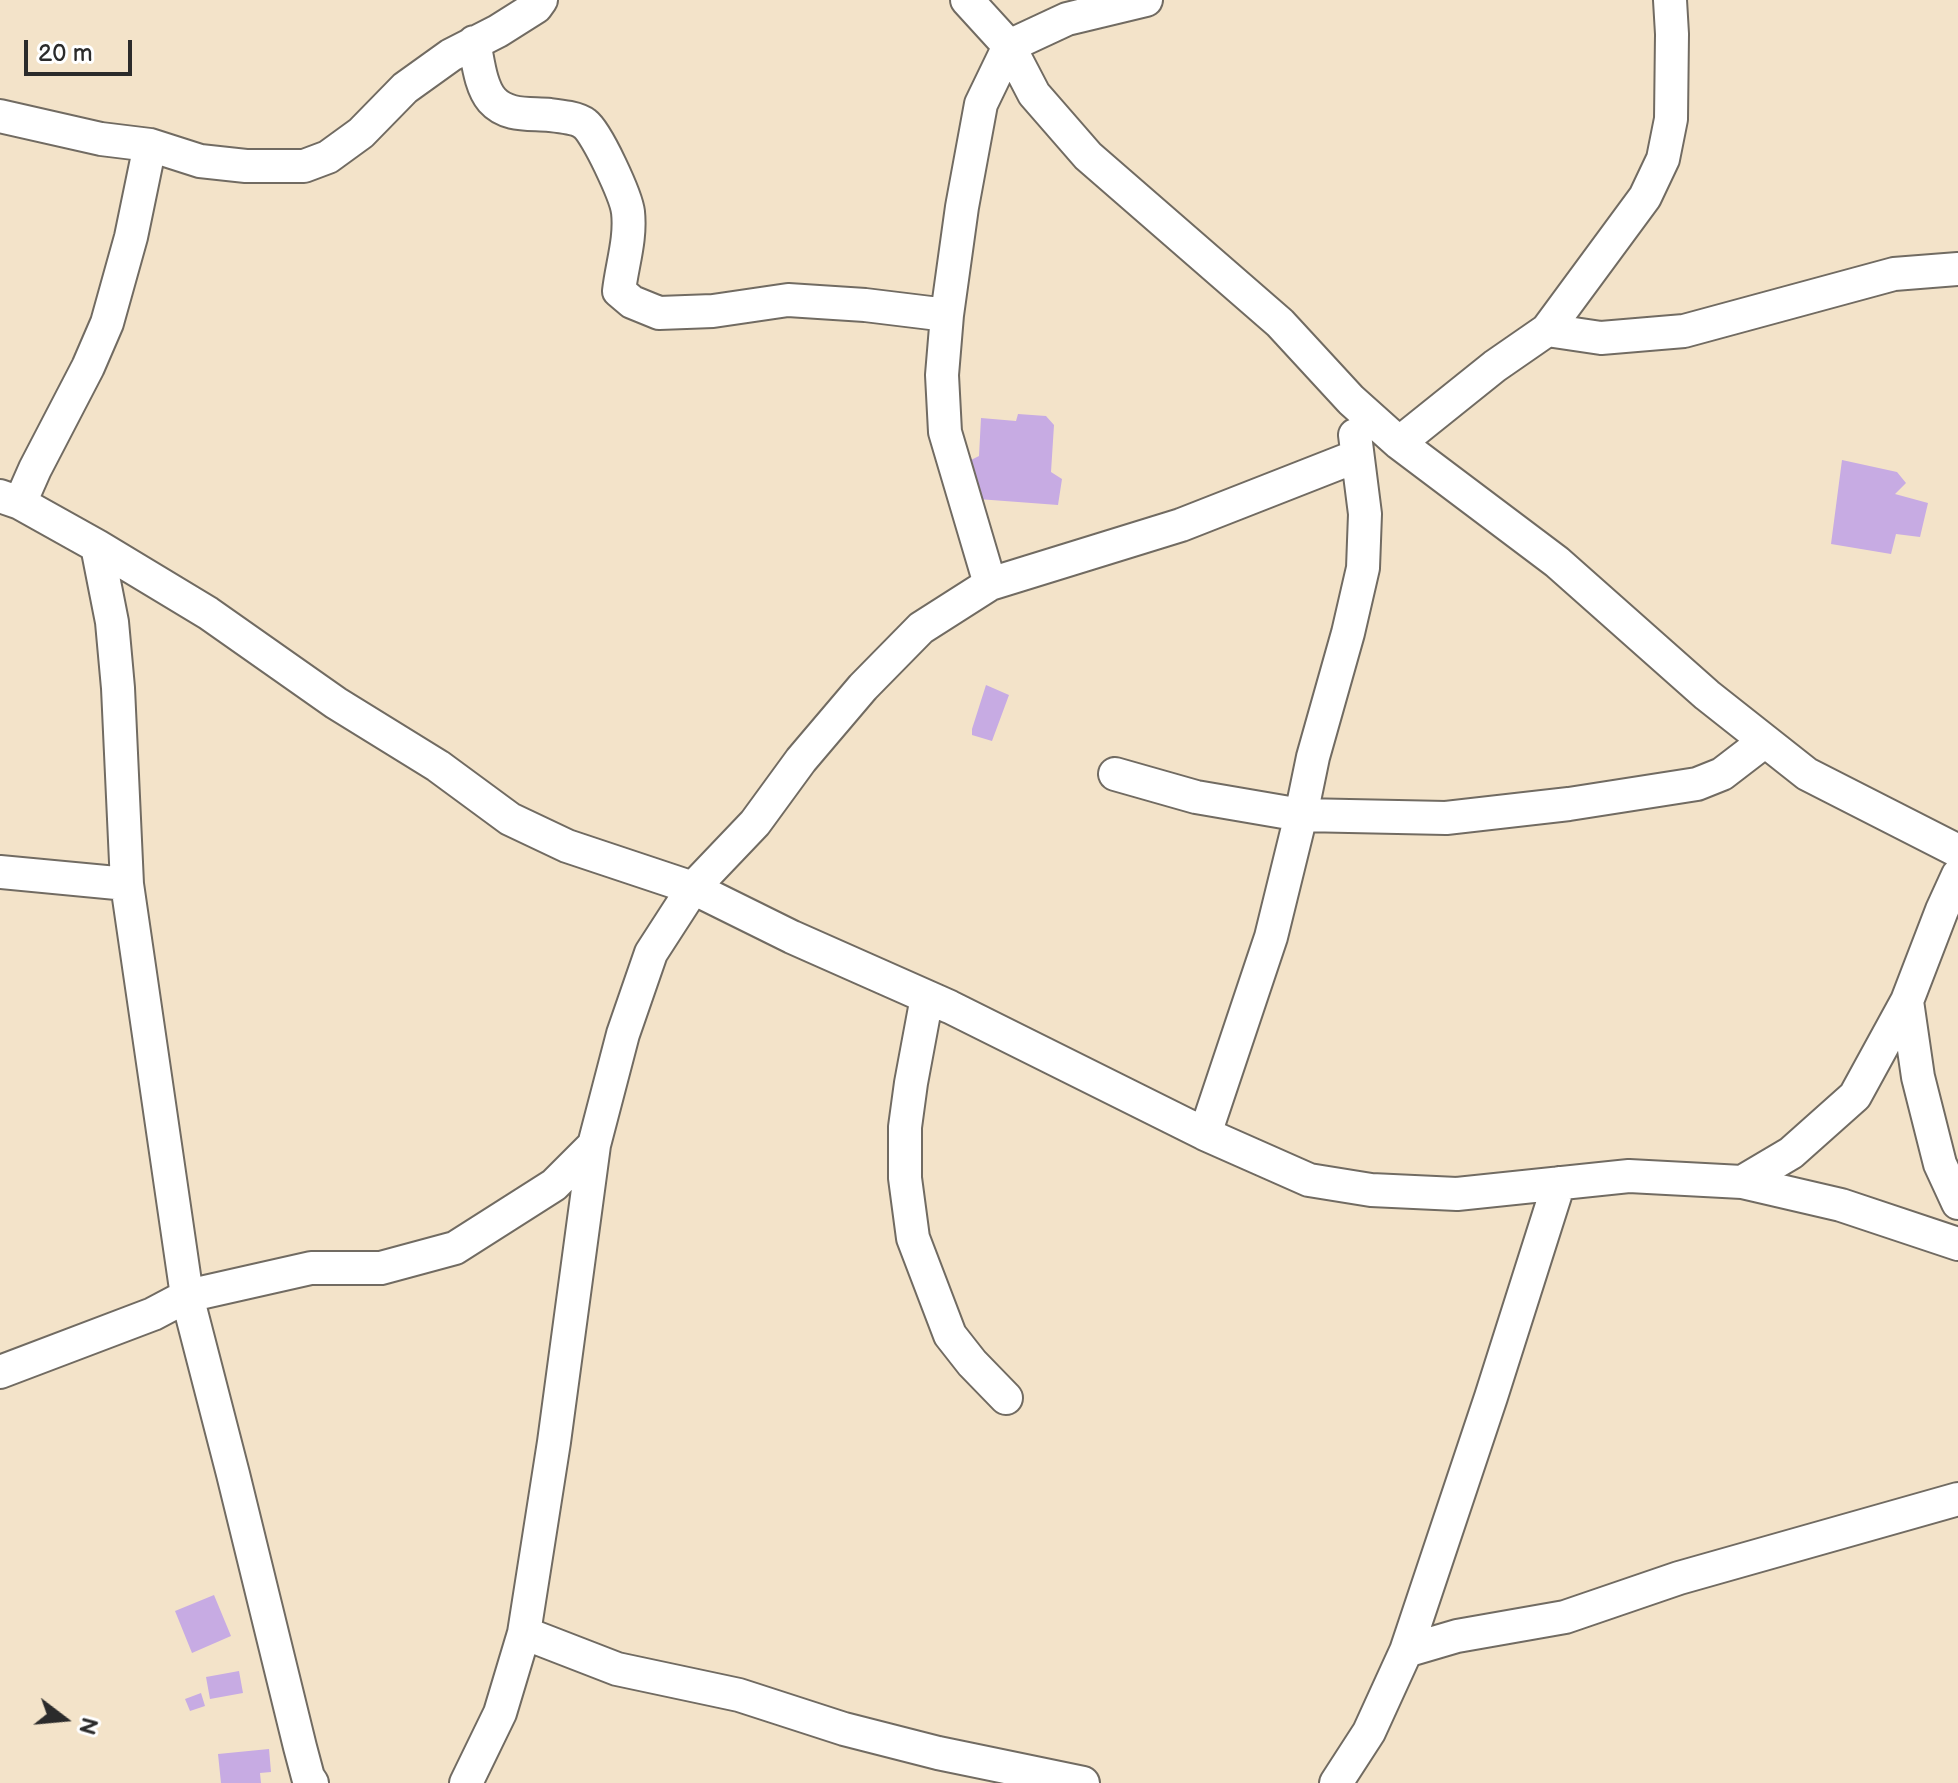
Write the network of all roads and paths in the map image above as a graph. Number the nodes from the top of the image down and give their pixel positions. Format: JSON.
{"nodes":[{"id":1,"x":541,"y":0,"type":"edge"},
{"id":2,"x":967,"y":0,"type":"edge"},
{"id":3,"x":1146,"y":0,"type":"edge"},
{"id":4,"x":1670,"y":0,"type":"edge"},
{"id":5,"x":474,"y":42,"type":"junction"},
{"id":6,"x":1009,"y":46,"type":"junction"},
{"id":7,"x":0,"y":116,"type":"edge"},
{"id":8,"x":150,"y":145,"type":"junction"},
{"id":9,"x":1958,"y":269,"type":"edge"},
{"id":10,"x":947,"y":315,"type":"junction"},
{"id":11,"x":1547,"y":330,"type":"junction"},
{"id":12,"x":1351,"y":400,"type":"junction"},
{"id":13,"x":1399,"y":443,"type":"junction"},
{"id":14,"x":1357,"y":456,"type":"junction"},
{"id":15,"x":10,"y":500,"type":"edge"},
{"id":16,"x":97,"y":546,"type":"junction"},
{"id":17,"x":990,"y":584,"type":"junction"},
{"id":18,"x":1765,"y":741,"type":"junction"},
{"id":19,"x":1115,"y":774,"type":"dead end"},
{"id":20,"x":1301,"y":815,"type":"junction"},
{"id":21,"x":1958,"y":851,"type":"edge"},
{"id":22,"x":0,"y":872,"type":"edge"},
{"id":23,"x":1958,"y":875,"type":"edge"},
{"id":24,"x":127,"y":884,"type":"junction"},
{"id":25,"x":693,"y":888,"type":"junction"},
{"id":26,"x":927,"y":997,"type":"junction"},
{"id":27,"x":1907,"y":1001,"type":"junction"},
{"id":28,"x":1205,"y":1134,"type":"junction"},
{"id":29,"x":594,"y":1145,"type":"junction"},
{"id":30,"x":1742,"y":1182,"type":"junction"},
{"id":31,"x":1559,"y":1183,"type":"junction"},
{"id":32,"x":1958,"y":1203,"type":"edge"},
{"id":33,"x":1958,"y":1244,"type":"edge"},
{"id":34,"x":187,"y":1296,"type":"junction"},
{"id":35,"x":0,"y":1372,"type":"edge"},
{"id":36,"x":1006,"y":1398,"type":"dead end"},
{"id":37,"x":1958,"y":1499,"type":"edge"},
{"id":38,"x":524,"y":1633,"type":"junction"},
{"id":39,"x":1406,"y":1651,"type":"junction"},
{"id":40,"x":312,"y":1783,"type":"edge"},
{"id":41,"x":466,"y":1783,"type":"edge"},
{"id":42,"x":1083,"y":1783,"type":"edge"},
{"id":43,"x":1336,"y":1783,"type":"edge"}],
"edges":[{"from":1,"to":5,"type":"street"},
{"from":2,"to":6,"type":"street"},
{"from":3,"to":6,"type":"street"},
{"from":4,"to":11,"type":"street"},
{"from":5,"to":8,"type":"street"},
{"from":5,"to":10,"type":"street"},
{"from":6,"to":10,"type":"street"},
{"from":6,"to":12,"type":"street"},
{"from":7,"to":8,"type":"street"},
{"from":8,"to":15,"type":"street"},
{"from":9,"to":11,"type":"street"},
{"from":10,"to":17,"type":"street"},
{"from":11,"to":13,"type":"street"},
{"from":12,"to":13,"type":"street"},
{"from":12,"to":14,"type":"street"},
{"from":13,"to":18,"type":"street"},
{"from":14,"to":17,"type":"street"},
{"from":14,"to":20,"type":"street"},
{"from":15,"to":16,"type":"street"},
{"from":16,"to":24,"type":"street"},
{"from":16,"to":25,"type":"street"},
{"from":17,"to":25,"type":"street"},
{"from":18,"to":20,"type":"street"},
{"from":18,"to":21,"type":"street"},
{"from":19,"to":20,"type":"street"},
{"from":20,"to":28,"type":"street"},
{"from":22,"to":24,"type":"street"},
{"from":23,"to":27,"type":"street"},
{"from":24,"to":34,"type":"street"},
{"from":25,"to":26,"type":"street"},
{"from":25,"to":29,"type":"street"},
{"from":26,"to":28,"type":"street"},
{"from":26,"to":36,"type":"street"},
{"from":27,"to":30,"type":"street"},
{"from":27,"to":32,"type":"street"},
{"from":28,"to":31,"type":"street"},
{"from":29,"to":34,"type":"street"},
{"from":29,"to":38,"type":"street"},
{"from":30,"to":31,"type":"street"},
{"from":30,"to":33,"type":"street"},
{"from":31,"to":39,"type":"street"},
{"from":34,"to":35,"type":"street"},
{"from":34,"to":40,"type":"street"},
{"from":37,"to":39,"type":"street"},
{"from":38,"to":41,"type":"street"},
{"from":38,"to":42,"type":"street"},
{"from":39,"to":43,"type":"street"}]}
